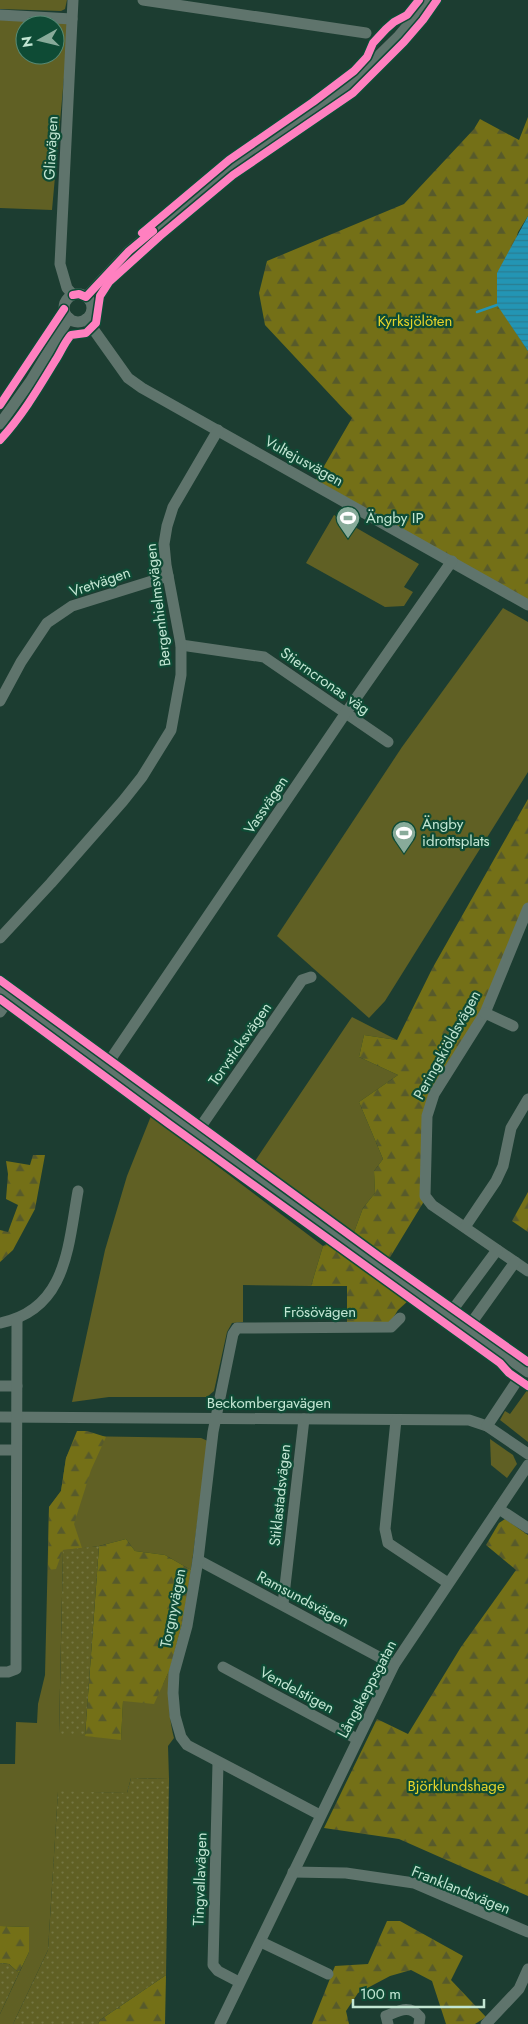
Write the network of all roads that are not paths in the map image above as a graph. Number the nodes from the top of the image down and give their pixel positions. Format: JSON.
{"nodes":[{"id":1,"x":73,"y":0,"type":"edge"},
{"id":2,"x":143,"y":0,"type":"edge"},
{"id":3,"x":429,"y":0,"type":"edge"},
{"id":4,"x":0,"y":15,"type":"edge"},
{"id":5,"x":72,"y":19,"type":"junction"},
{"id":6,"x":366,"y":32,"type":"dead end"},
{"id":7,"x":73,"y":295,"type":"junction"},
{"id":8,"x":86,"y":296,"type":"junction"},
{"id":9,"x":69,"y":318,"type":"junction"},
{"id":10,"x":86,"y":319,"type":"junction"},
{"id":11,"x":0,"y":424,"type":"edge"},
{"id":12,"x":218,"y":430,"type":"junction"},
{"id":13,"x":452,"y":561,"type":"junction"},
{"id":14,"x":168,"y":576,"type":"junction"},
{"id":15,"x":528,"y":605,"type":"edge"},
{"id":16,"x":181,"y":645,"type":"junction"},
{"id":17,"x":0,"y":701,"type":"edge"},
{"id":18,"x":345,"y":714,"type":"junction"},
{"id":19,"x":388,"y":742,"type":"dead end"},
{"id":20,"x":528,"y":908,"type":"edge"},
{"id":21,"x":0,"y":938,"type":"edge"},
{"id":22,"x":310,"y":977,"type":"dead end"},
{"id":23,"x":0,"y":990,"type":"edge"},
{"id":24,"x":10,"y":998,"type":"junction"},
{"id":25,"x":0,"y":1012,"type":"edge"},
{"id":26,"x":485,"y":1013,"type":"junction"},
{"id":27,"x":513,"y":1026,"type":"dead end"},
{"id":28,"x":106,"y":1066,"type":"junction"},
{"id":29,"x":528,"y":1099,"type":"edge"},
{"id":30,"x":197,"y":1132,"type":"junction"},
{"id":31,"x":78,"y":1191,"type":"dead end"},
{"id":32,"x":466,"y":1227,"type":"junction"},
{"id":33,"x":497,"y":1250,"type":"junction"},
{"id":34,"x":515,"y":1262,"type":"junction"},
{"id":35,"x":528,"y":1271,"type":"edge"},
{"id":36,"x":448,"y":1316,"type":"junction"},
{"id":37,"x":400,"y":1318,"type":"dead end"},
{"id":38,"x":17,"y":1320,"type":"junction"},
{"id":39,"x":0,"y":1323,"type":"edge"},
{"id":40,"x":237,"y":1328,"type":"joint"},
{"id":41,"x":467,"y":1329,"type":"junction"},
{"id":42,"x":528,"y":1372,"type":"edge"},
{"id":43,"x":515,"y":1384,"type":"dead end"},
{"id":44,"x":0,"y":1386,"type":"edge"},
{"id":45,"x":16,"y":1386,"type":"junction"},
{"id":46,"x":0,"y":1417,"type":"edge"},
{"id":47,"x":16,"y":1417,"type":"junction"},
{"id":48,"x":215,"y":1418,"type":"junction"},
{"id":49,"x":304,"y":1419,"type":"junction"},
{"id":50,"x":396,"y":1420,"type":"junction"},
{"id":51,"x":487,"y":1426,"type":"junction"},
{"id":52,"x":0,"y":1450,"type":"edge"},
{"id":53,"x":16,"y":1450,"type":"junction"},
{"id":54,"x":528,"y":1454,"type":"edge"},
{"id":55,"x":528,"y":1465,"type":"edge"},
{"id":56,"x":499,"y":1509,"type":"junction"},
{"id":57,"x":528,"y":1528,"type":"edge"},
{"id":58,"x":198,"y":1560,"type":"junction"},
{"id":59,"x":448,"y":1583,"type":"junction"},
{"id":60,"x":283,"y":1604,"type":"junction"},
{"id":61,"x":394,"y":1665,"type":"junction"},
{"id":62,"x":223,"y":1667,"type":"dead end"},
{"id":63,"x":0,"y":1672,"type":"edge"},
{"id":64,"x":357,"y":1739,"type":"junction"},
{"id":65,"x":218,"y":1763,"type":"junction"},
{"id":66,"x":320,"y":1815,"type":"junction"},
{"id":67,"x":293,"y":1872,"type":"junction"},
{"id":68,"x":528,"y":1932,"type":"edge"},
{"id":69,"x":261,"y":1942,"type":"junction"},
{"id":70,"x":528,"y":1969,"type":"edge"},
{"id":71,"x":328,"y":1974,"type":"dead end"},
{"id":72,"x":239,"y":1982,"type":"junction"},
{"id":73,"x":220,"y":2024,"type":"edge"},
{"id":74,"x":388,"y":2024,"type":"edge"},
{"id":75,"x":419,"y":2024,"type":"edge"},
{"id":76,"x":486,"y":2024,"type":"edge"}],
"edges":[{"from":1,"to":5,"type":"street","name":"Gliavägen"},
{"from":2,"to":6,"type":"street"},
{"from":3,"to":8,"type":"street"},
{"from":4,"to":5,"type":"street"},
{"from":5,"to":7,"type":"street","name":"Gliavägen"},
{"from":7,"to":8,"type":"street"},
{"from":7,"to":9,"type":"street"},
{"from":8,"to":10,"type":"street"},
{"from":9,"to":10,"type":"street"},
{"from":9,"to":11,"type":"street"},
{"from":10,"to":12,"type":"street","name":"Vultejusvägen"},
{"from":12,"to":13,"type":"street","name":"Vultejusvägen"},
{"from":12,"to":14,"type":"street","name":"Bergenhielmsvägen"},
{"from":13,"to":15,"type":"street","name":"Vultejusvägen"},
{"from":13,"to":18,"type":"street","name":"Vassvägen"},
{"from":14,"to":16,"type":"street","name":"Bergenhielmsvägen"},
{"from":14,"to":17,"type":"street","name":"Vretvägen"},
{"from":16,"to":18,"type":"street","name":"Stierncronas väg"},
{"from":16,"to":21,"type":"street","name":"Bergenhielmsvägen"},
{"from":18,"to":19,"type":"street","name":"Stierncronas väg"},
{"from":18,"to":28,"type":"street","name":"Vassvägen"},
{"from":20,"to":26,"type":"street","name":"Peringskiöldsvägen"},
{"from":22,"to":30,"type":"street","name":"Torvsticksvägen"},
{"from":23,"to":24,"type":"street"},
{"from":24,"to":25,"type":"street"},
{"from":24,"to":28,"type":"street"},
{"from":26,"to":27,"type":"street"},
{"from":26,"to":32,"type":"street","name":"Peringskiöldsvägen"},
{"from":28,"to":30,"type":"street"},
{"from":29,"to":32,"type":"street"},
{"from":30,"to":36,"type":"street"},
{"from":31,"to":38,"type":"street"},
{"from":32,"to":33,"type":"street","name":"Peringskiöldsvägen"},
{"from":33,"to":34,"type":"street","name":"Peringskiöldsvägen"},
{"from":33,"to":36,"type":"street"},
{"from":34,"to":35,"type":"street","name":"Peringskiöldsvägen"},
{"from":34,"to":41,"type":"street"},
{"from":36,"to":41,"type":"street"},
{"from":37,"to":40,"type":"street","name":"Frösövägen"},
{"from":38,"to":39,"type":"street"},
{"from":38,"to":45,"type":"street"},
{"from":40,"to":48,"type":"street","name":"Torgnyvägen"},
{"from":41,"to":42,"type":"street"},
{"from":43,"to":51,"type":"street"},
{"from":44,"to":45,"type":"street"},
{"from":45,"to":47,"type":"street"},
{"from":46,"to":47,"type":"street","name":"Beckombergavägen"},
{"from":47,"to":48,"type":"street","name":"Beckombergavägen"},
{"from":47,"to":53,"type":"street"},
{"from":48,"to":49,"type":"street","name":"Beckombergavägen"},
{"from":48,"to":58,"type":"street","name":"Torgnyvägen"},
{"from":49,"to":50,"type":"street","name":"Beckombergavägen"},
{"from":49,"to":60,"type":"street","name":"Stiklastadsvägen"},
{"from":50,"to":51,"type":"street","name":"Beckombergavägen"},
{"from":50,"to":59,"type":"street"},
{"from":51,"to":54,"type":"street","name":"Beckombergavägen"},
{"from":52,"to":53,"type":"street"},
{"from":53,"to":63,"type":"street"},
{"from":55,"to":56,"type":"street","name":"Långskeppsgatan"},
{"from":56,"to":57,"type":"street"},
{"from":56,"to":59,"type":"street","name":"Långskeppsgatan"},
{"from":58,"to":60,"type":"street","name":"Ramsundsvägen"},
{"from":58,"to":65,"type":"street","name":"Torgnyvägen"},
{"from":59,"to":61,"type":"street","name":"Långskeppsgatan"},
{"from":60,"to":61,"type":"street","name":"Ramsundsvägen"},
{"from":61,"to":64,"type":"street","name":"Långskeppsgatan"},
{"from":62,"to":64,"type":"street","name":"Vendelstigen"},
{"from":64,"to":66,"type":"street","name":"Långskeppsgatan"},
{"from":65,"to":66,"type":"street","name":"Torgnyvägen"},
{"from":65,"to":72,"type":"street","name":"Tingvallavägen"},
{"from":66,"to":67,"type":"street","name":"Långskeppsgatan"},
{"from":67,"to":68,"type":"street","name":"Franklandsvägen"},
{"from":67,"to":69,"type":"street","name":"Långskeppsgatan"},
{"from":69,"to":71,"type":"street"},
{"from":69,"to":72,"type":"street","name":"Långskeppsgatan"},
{"from":70,"to":76,"type":"street"},
{"from":72,"to":73,"type":"street","name":"Långskeppsgatan"},
{"from":74,"to":75,"type":"street"}]}
